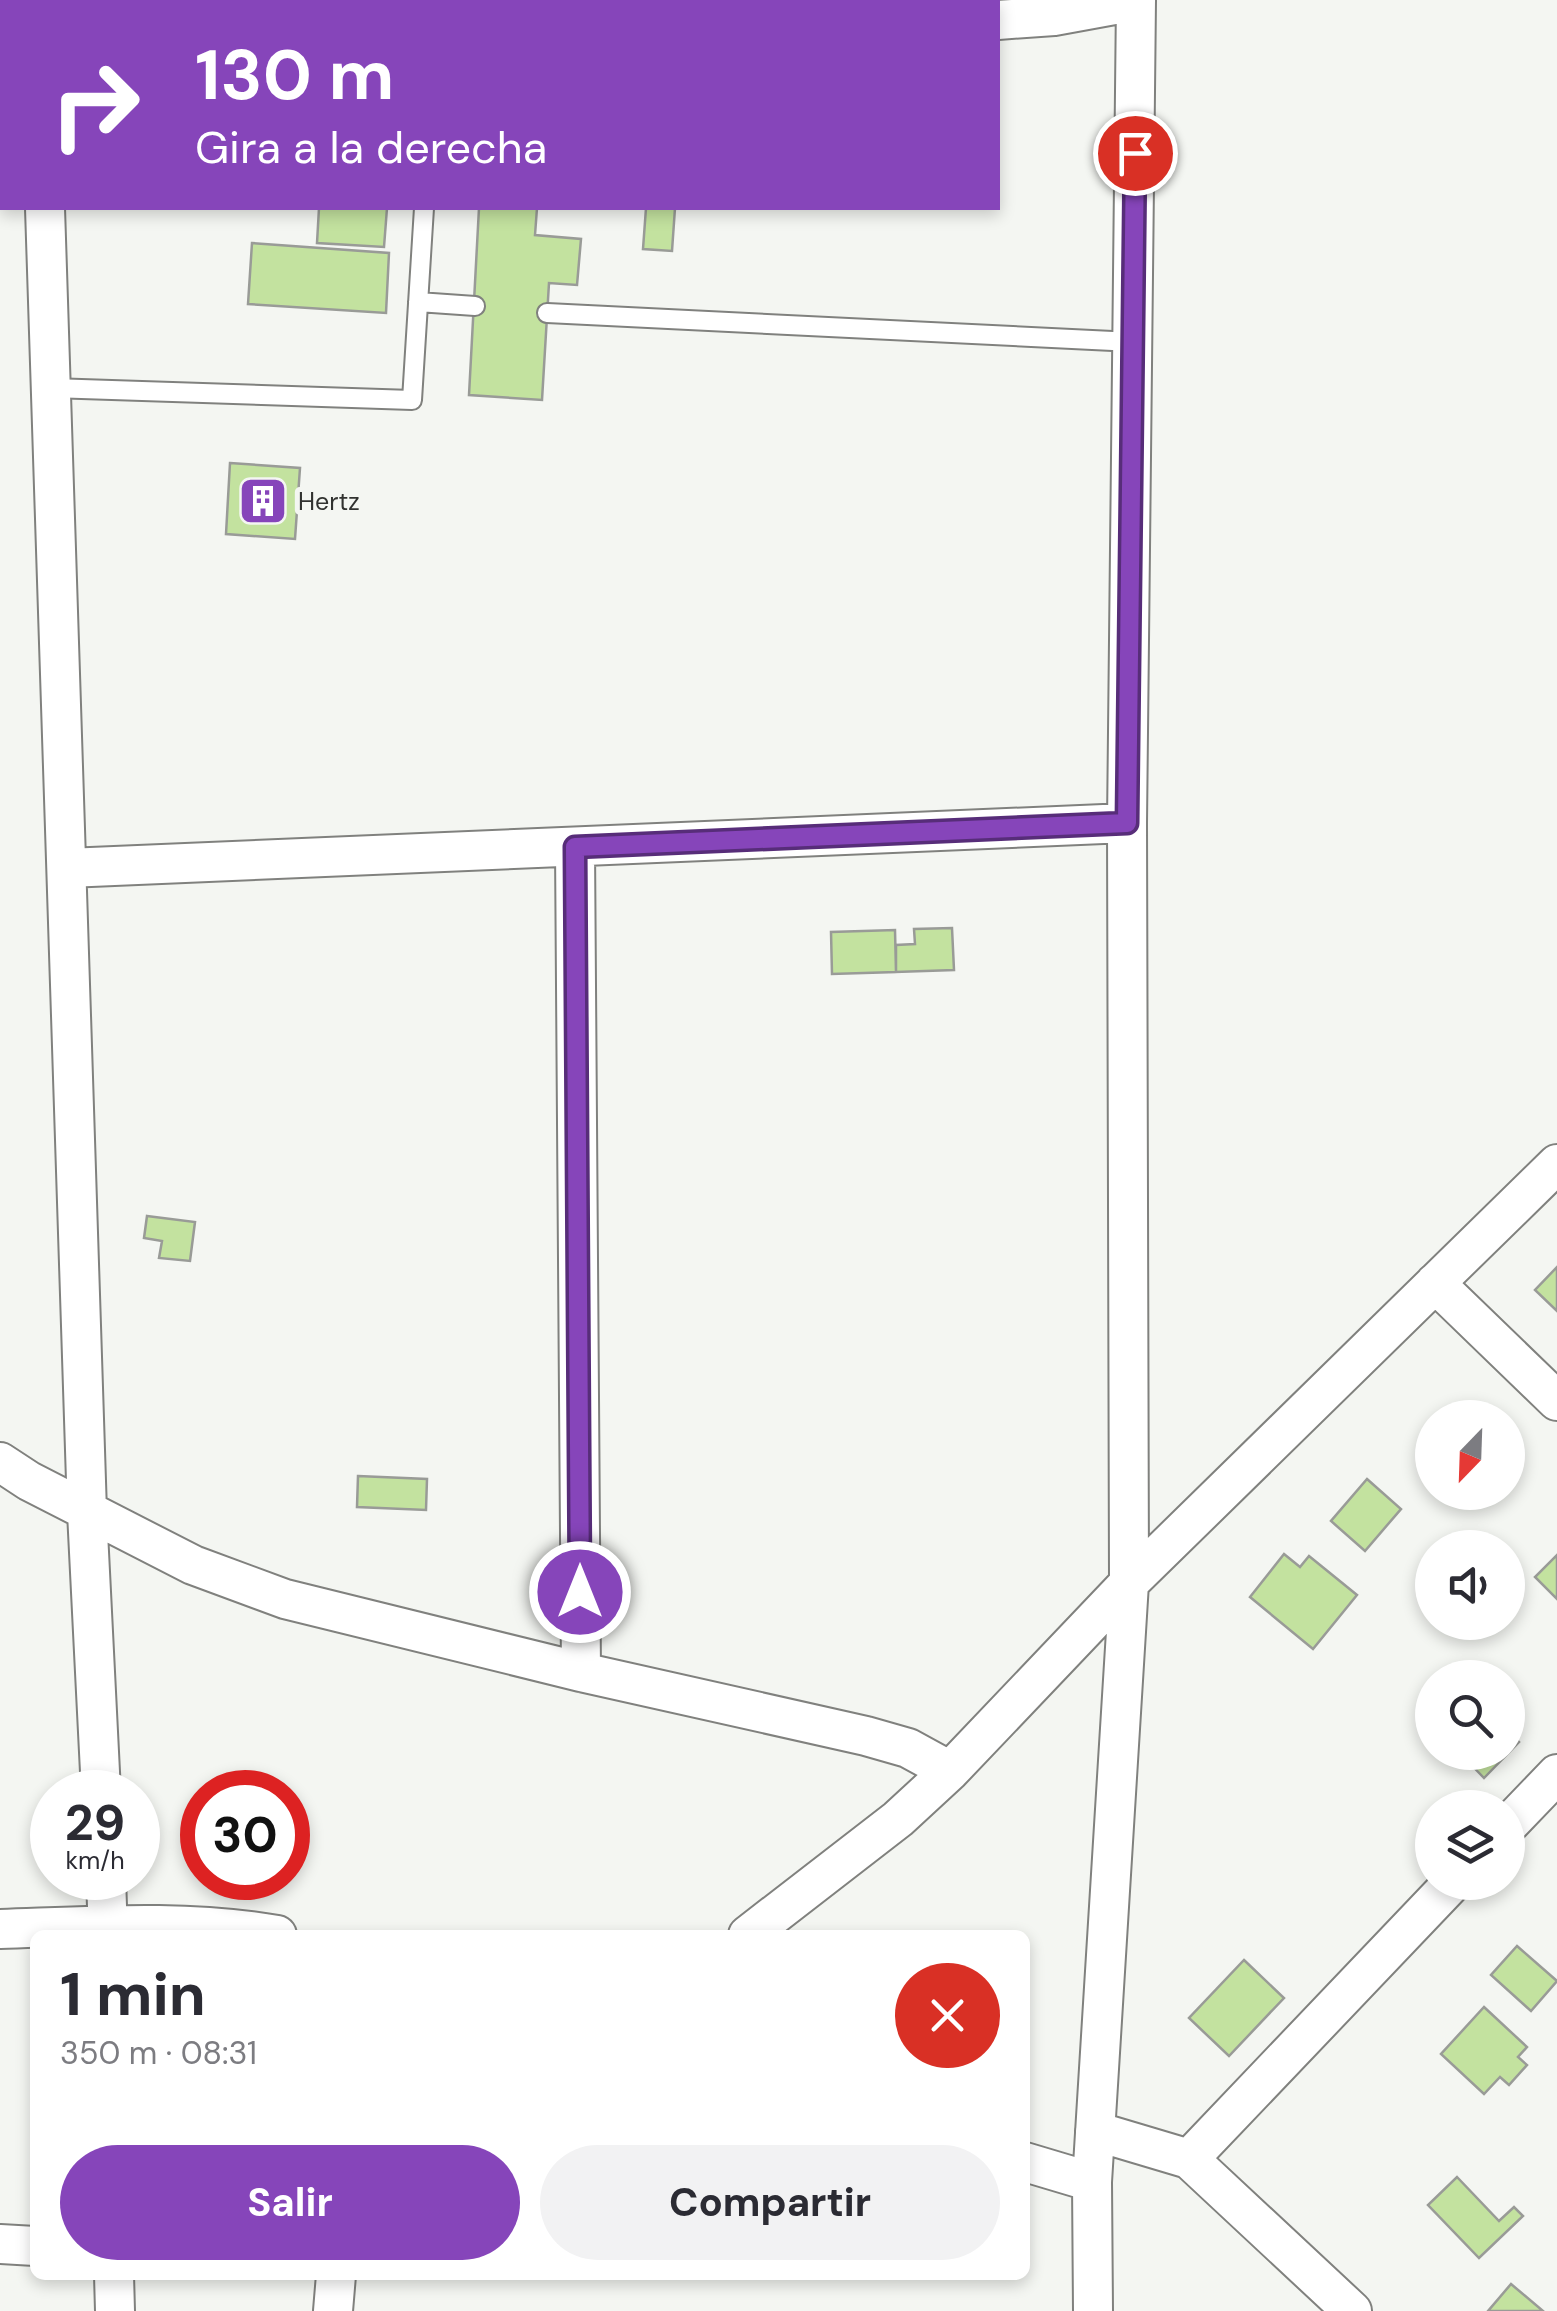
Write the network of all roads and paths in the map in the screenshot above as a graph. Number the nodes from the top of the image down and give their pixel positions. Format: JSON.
{"nodes":[{"id":1,"x":1136,"y":0,"type":"edge"},
{"id":2,"x":1000,"y":20,"type":"edge"},
{"id":3,"x":45,"y":210,"type":"edge"},
{"id":4,"x":424,"y":210,"type":"edge"},
{"id":5,"x":418,"y":302,"type":"junction"},
{"id":6,"x":475,"y":306,"type":"dead end"},
{"id":7,"x":548,"y":314,"type":"dead end"},
{"id":8,"x":1134,"y":342,"type":"junction"},
{"id":9,"x":50,"y":388,"type":"junction"},
{"id":10,"x":1127,"y":823,"type":"junction"},
{"id":11,"x":575,"y":847,"type":"junction"},
{"id":12,"x":67,"y":868,"type":"junction"},
{"id":13,"x":1557,"y":1164,"type":"edge"},
{"id":14,"x":1436,"y":1283,"type":"junction"},
{"id":15,"x":1557,"y":1401,"type":"edge"},
{"id":16,"x":0,"y":1462,"type":"edge"},
{"id":17,"x":87,"y":1512,"type":"junction"},
{"id":18,"x":1128,"y":1583,"type":"junction"},
{"id":19,"x":581,"y":1672,"type":"junction"},
{"id":20,"x":100,"y":1770,"type":"edge"},
{"id":21,"x":950,"y":1771,"type":"junction"},
{"id":22,"x":1557,"y":1774,"type":"edge"},
{"id":23,"x":1525,"y":1807,"type":"edge"},
{"id":24,"x":107,"y":1900,"type":"edge"},
{"id":25,"x":1436,"y":1900,"type":"edge"},
{"id":26,"x":0,"y":1929,"type":"edge"},
{"id":27,"x":108,"y":1930,"type":"edge"},
{"id":28,"x":249,"y":1930,"type":"edge"},
{"id":29,"x":754,"y":1930,"type":"edge"},
{"id":30,"x":1095,"y":2130,"type":"junction"},
{"id":31,"x":1188,"y":2158,"type":"junction"},
{"id":32,"x":1030,"y":2163,"type":"edge"},
{"id":33,"x":1092,"y":2182,"type":"junction"},
{"id":34,"x":0,"y":2244,"type":"edge"},
{"id":35,"x":30,"y":2246,"type":"edge"},
{"id":36,"x":114,"y":2280,"type":"edge"},
{"id":37,"x":336,"y":2280,"type":"edge"},
{"id":38,"x":115,"y":2311,"type":"edge"},
{"id":39,"x":333,"y":2311,"type":"edge"},
{"id":40,"x":1093,"y":2311,"type":"edge"},
{"id":41,"x":1352,"y":2311,"type":"edge"}],
"edges":[{"from":1,"to":2,"type":"street"},
{"from":1,"to":8,"type":"street"},
{"from":3,"to":9,"type":"street"},
{"from":4,"to":5,"type":"lane"},
{"from":5,"to":6,"type":"lane"},
{"from":5,"to":9,"type":"lane"},
{"from":7,"to":8,"type":"lane"},
{"from":8,"to":10,"type":"street"},
{"from":9,"to":12,"type":"street"},
{"from":10,"to":11,"type":"street"},
{"from":10,"to":18,"type":"street"},
{"from":11,"to":12,"type":"street"},
{"from":11,"to":19,"type":"street"},
{"from":12,"to":17,"type":"street"},
{"from":13,"to":14,"type":"street"},
{"from":14,"to":15,"type":"street"},
{"from":14,"to":18,"type":"street"},
{"from":16,"to":17,"type":"street"},
{"from":17,"to":19,"type":"street"},
{"from":17,"to":20,"type":"street"},
{"from":18,"to":21,"type":"street"},
{"from":18,"to":30,"type":"street"},
{"from":19,"to":21,"type":"street"},
{"from":21,"to":29,"type":"street"},
{"from":22,"to":23,"type":"street"},
{"from":24,"to":27,"type":"street"},
{"from":25,"to":31,"type":"street"},
{"from":26,"to":27,"type":"street"},
{"from":27,"to":28,"type":"street"},
{"from":30,"to":31,"type":"street"},
{"from":30,"to":33,"type":"street"},
{"from":31,"to":41,"type":"street"},
{"from":32,"to":33,"type":"street"},
{"from":33,"to":40,"type":"street"},
{"from":34,"to":35,"type":"street"},
{"from":36,"to":38,"type":"street"},
{"from":37,"to":39,"type":"street"}]}
